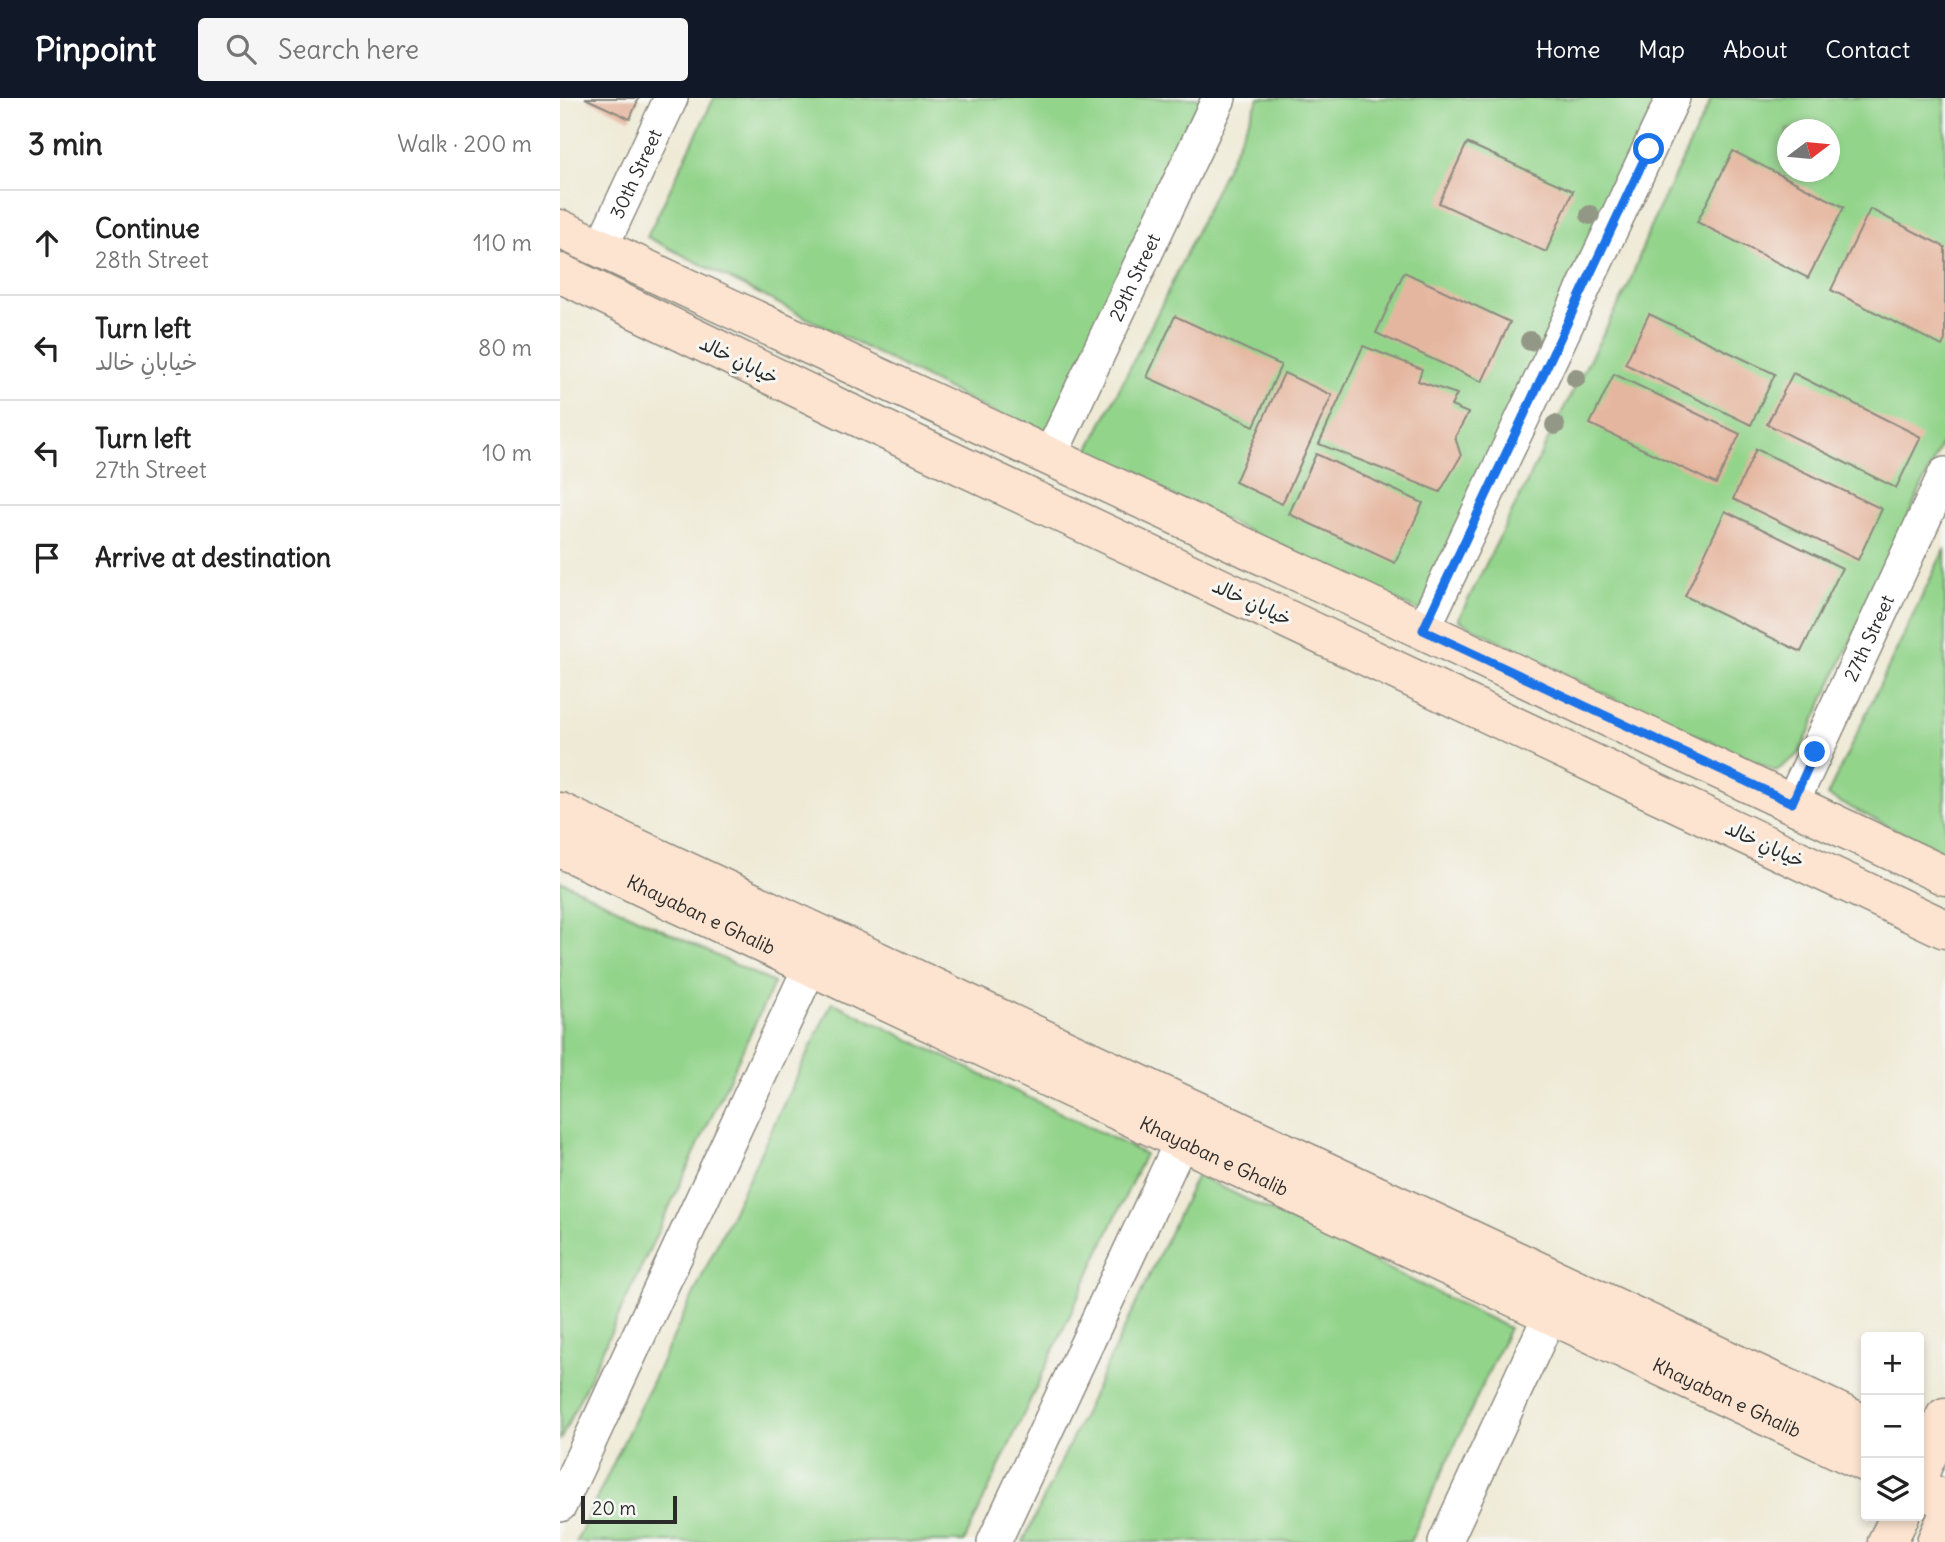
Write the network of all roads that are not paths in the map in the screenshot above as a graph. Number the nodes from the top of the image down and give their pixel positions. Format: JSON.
{"nodes":[{"id":1,"x":671,"y":98,"type":"edge"},
{"id":2,"x":1219,"y":98,"type":"edge"},
{"id":3,"x":1673,"y":98,"type":"edge"},
{"id":4,"x":560,"y":229,"type":"edge"},
{"id":5,"x":601,"y":248,"type":"junction"},
{"id":6,"x":560,"y":273,"type":"edge"},
{"id":7,"x":1049,"y":458,"type":"junction"},
{"id":8,"x":1945,"y":474,"type":"edge"},
{"id":9,"x":1423,"y":630,"type":"junction"},
{"id":10,"x":1792,"y":803,"type":"junction"},
{"id":11,"x":560,"y":812,"type":"edge"},
{"id":12,"x":560,"y":848,"type":"edge"},
{"id":13,"x":1945,"y":876,"type":"edge"},
{"id":14,"x":1945,"y":929,"type":"edge"},
{"id":15,"x":810,"y":967,"type":"junction"},
{"id":16,"x":1181,"y":1142,"type":"junction"},
{"id":17,"x":1550,"y":1315,"type":"junction"},
{"id":18,"x":1945,"y":1418,"type":"edge"},
{"id":19,"x":1861,"y":1423,"type":"edge"},
{"id":20,"x":1861,"y":1461,"type":"edge"},
{"id":21,"x":1926,"y":1465,"type":"edge"},
{"id":22,"x":1945,"y":1500,"type":"edge"},
{"id":23,"x":560,"y":1505,"type":"edge"},
{"id":24,"x":1897,"y":1521,"type":"edge"},
{"id":25,"x":1945,"y":1522,"type":"edge"},
{"id":26,"x":994,"y":1542,"type":"edge"},
{"id":27,"x":1445,"y":1542,"type":"edge"},
{"id":28,"x":1887,"y":1542,"type":"edge"},
{"id":29,"x":1936,"y":1542,"type":"edge"}],
"edges":[{"from":1,"to":5,"type":"street","name":"30th Street"},
{"from":2,"to":7,"type":"street","name":"29th Street"},
{"from":3,"to":9,"type":"street"},
{"from":4,"to":5,"type":"street"},
{"from":5,"to":7,"type":"street"},
{"from":6,"to":14,"type":"street","name":"خیابانِ خالد"},
{"from":7,"to":9,"type":"street"},
{"from":8,"to":10,"type":"street","name":"27th Street"},
{"from":9,"to":10,"type":"street"},
{"from":10,"to":13,"type":"street"},
{"from":11,"to":19,"type":"street","name":"Khayaban e Ghalib"},
{"from":12,"to":15,"type":"street","name":"Khayaban e Ghalib"},
{"from":15,"to":16,"type":"street","name":"Khayaban e Ghalib"},
{"from":15,"to":23,"type":"street"},
{"from":16,"to":17,"type":"street","name":"Khayaban e Ghalib"},
{"from":16,"to":26,"type":"street"},
{"from":17,"to":20,"type":"street","name":"Khayaban e Ghalib"},
{"from":17,"to":27,"type":"street"},
{"from":18,"to":21,"type":"street"},
{"from":21,"to":22,"type":"street"},
{"from":24,"to":28,"type":"street"},
{"from":25,"to":29,"type":"street"}]}
